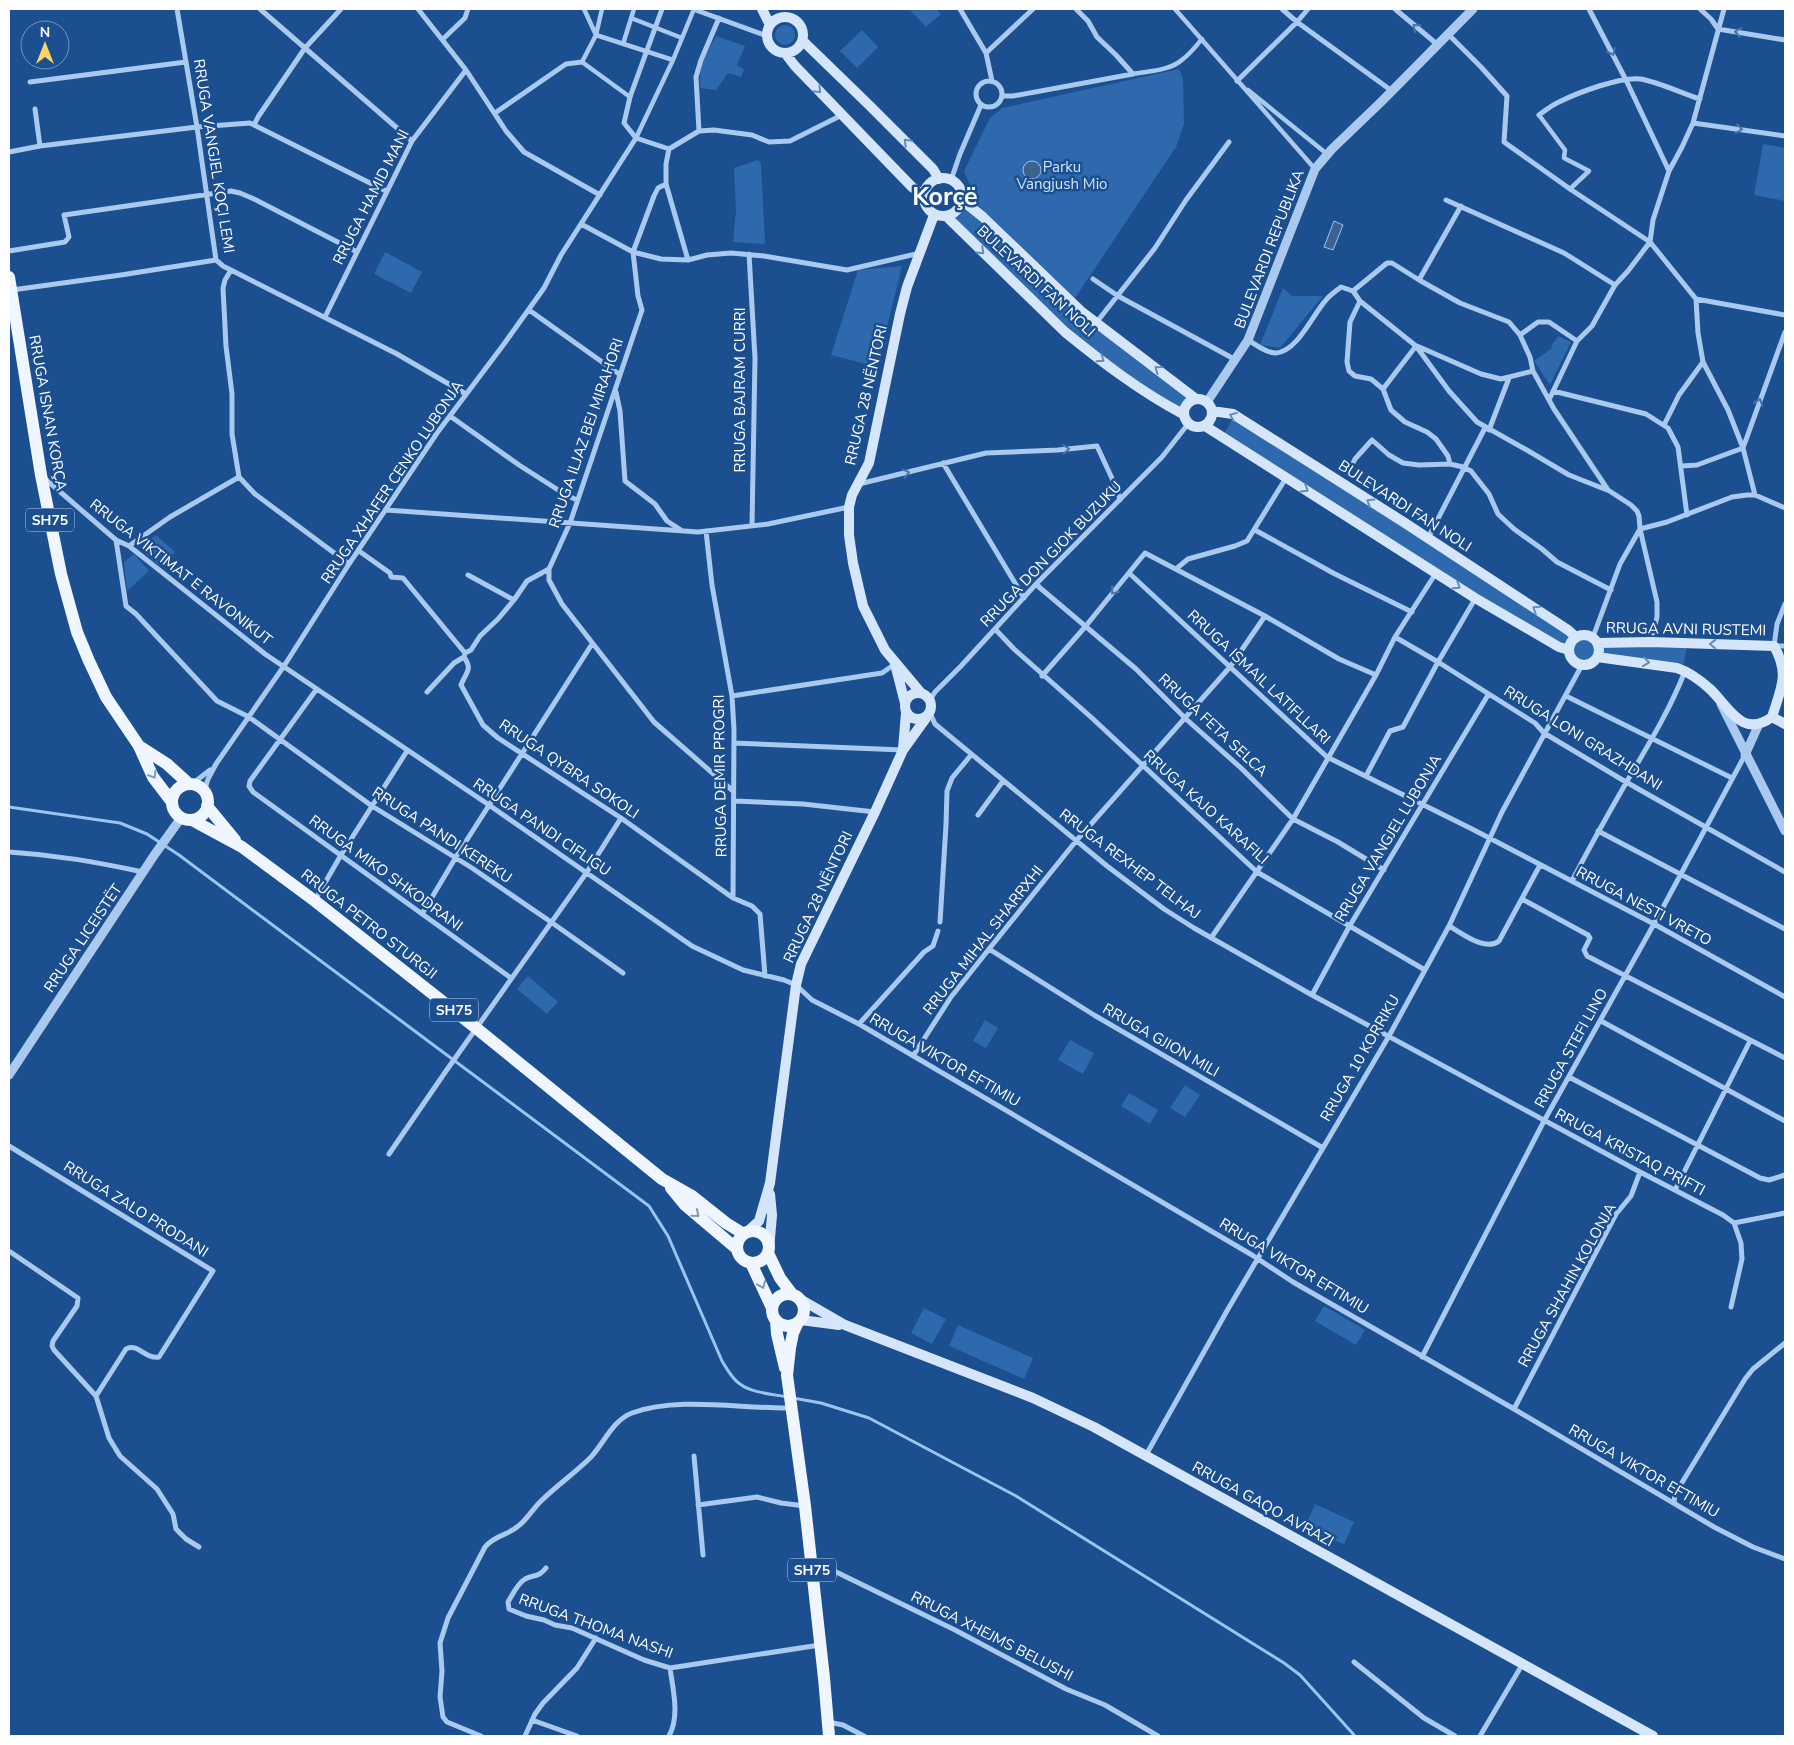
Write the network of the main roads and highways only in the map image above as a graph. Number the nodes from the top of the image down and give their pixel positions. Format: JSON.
{"nodes":[{"id":1,"x":762,"y":9,"type":"edge"},
{"id":2,"x":787,"y":13,"type":"edge"},
{"id":3,"x":770,"y":24,"type":"junction"},
{"id":4,"x":802,"y":41,"type":"junction"},
{"id":5,"x":785,"y":53,"type":"junction"},
{"id":6,"x":939,"y":178,"type":"junction"},
{"id":7,"x":923,"y":195,"type":"junction"},
{"id":8,"x":962,"y":200,"type":"junction"},
{"id":9,"x":934,"y":215,"type":"junction"},
{"id":10,"x":946,"y":216,"type":"junction"},
{"id":11,"x":10,"y":283,"type":"edge"},
{"id":12,"x":1205,"y":404,"type":"junction"},
{"id":13,"x":1185,"y":419,"type":"junction"},
{"id":14,"x":1204,"y":426,"type":"junction"},
{"id":15,"x":1576,"y":637,"type":"junction"},
{"id":16,"x":1595,"y":640,"type":"junction"},
{"id":17,"x":1569,"y":650,"type":"junction"},
{"id":18,"x":1597,"y":656,"type":"junction"},
{"id":19,"x":895,"y":664,"type":"junction"},
{"id":20,"x":1785,"y":674,"type":"edge"},
{"id":21,"x":921,"y":693,"type":"junction"},
{"id":22,"x":905,"y":708,"type":"junction"},
{"id":23,"x":928,"y":716,"type":"junction"},
{"id":24,"x":1772,"y":716,"type":"junction"},
{"id":25,"x":1785,"y":724,"type":"edge"},
{"id":26,"x":139,"y":746,"type":"junction"},
{"id":27,"x":903,"y":750,"type":"junction"},
{"id":28,"x":190,"y":784,"type":"junction"},
{"id":29,"x":172,"y":802,"type":"junction"},
{"id":30,"x":207,"y":806,"type":"junction"},
{"id":31,"x":182,"y":821,"type":"junction"},
{"id":32,"x":242,"y":847,"type":"junction"},
{"id":33,"x":662,"y":1179,"type":"junction"},
{"id":34,"x":770,"y":1183,"type":"junction"},
{"id":35,"x":745,"y":1233,"type":"junction"},
{"id":36,"x":737,"y":1249,"type":"junction"},
{"id":37,"x":768,"y":1252,"type":"junction"},
{"id":38,"x":751,"y":1263,"type":"junction"},
{"id":39,"x":796,"y":1296,"type":"junction"},
{"id":40,"x":772,"y":1308,"type":"junction"},
{"id":41,"x":776,"y":1320,"type":"junction"},
{"id":42,"x":799,"y":1321,"type":"junction"},
{"id":43,"x":845,"y":1325,"type":"junction"},
{"id":44,"x":787,"y":1374,"type":"junction"},
{"id":45,"x":828,"y":1736,"type":"edge"},
{"id":46,"x":1653,"y":1736,"type":"edge"}],
"edges":[{"from":1,"to":3,"type":"main road"},
{"from":2,"to":3,"type":"main road"},
{"from":2,"to":4,"type":"main road"},
{"from":3,"to":5,"type":"main road"},
{"from":4,"to":5,"type":"main road"},
{"from":6,"to":4,"type":"main road","one_way":true},
{"from":5,"to":7,"type":"main road","one_way":true},
{"from":6,"to":7,"type":"main road"},
{"from":6,"to":8,"type":"main road"},
{"from":7,"to":9,"type":"main road"},
{"from":8,"to":10,"type":"main road"},
{"from":12,"to":8,"type":"main road","name":"BULEVARDI FAN NOLI","one_way":true},
{"from":9,"to":10,"type":"main road"},
{"from":9,"to":19,"type":"main road","name":"RRUGA 28 NËNTORI"},
{"from":10,"to":13,"type":"main road","name":"BULEVARDI FAN NOLI","one_way":true},
{"from":11,"to":26,"type":"main road","name":"RRUGA ISNAN KORÇA","number":"SH75"},
{"from":12,"to":13,"type":"main road"},
{"from":12,"to":14,"type":"main road"},
{"from":15,"to":12,"type":"main road","name":"BULEVARDI FAN NOLI","one_way":true},
{"from":13,"to":14,"type":"main road"},
{"from":14,"to":17,"type":"main road","one_way":true},
{"from":15,"to":16,"type":"main road"},
{"from":15,"to":17,"type":"main road"},
{"from":16,"to":18,"type":"main road"},
{"from":20,"to":16,"type":"main road","name":"RRUGA AVNI RUSTEMI","one_way":true},
{"from":17,"to":18,"type":"main road"},
{"from":18,"to":24,"type":"main road","one_way":true},
{"from":19,"to":21,"type":"main road","name":"RRUGA 28 NËNTORI"},
{"from":19,"to":22,"type":"main road","name":"RRUGA 28 NËNTORI"},
{"from":20,"to":24,"type":"main road","name":"RRUGA AVNI RUSTEMI"},
{"from":21,"to":22,"type":"main road"},
{"from":21,"to":23,"type":"main road"},
{"from":22,"to":23,"type":"main road"},
{"from":22,"to":27,"type":"main road","name":"RRUGA 28 NËNTORI"},
{"from":23,"to":27,"type":"main road","name":"RRUGA 28 NËNTORI"},
{"from":24,"to":25,"type":"main road"},
{"from":26,"to":28,"type":"main road","name":"RRUGA ISNAN KORÇA"},
{"from":26,"to":29,"type":"main road","name":"RRUGA ISNAN KORÇA","one_way":true},
{"from":27,"to":34,"type":"main road","name":"RRUGA 28 NËNTORI"},
{"from":28,"to":29,"type":"main road"},
{"from":28,"to":30,"type":"main road"},
{"from":29,"to":31,"type":"main road"},
{"from":30,"to":31,"type":"main road"},
{"from":30,"to":32,"type":"main road","name":"RRUGA PETRO STURGJI"},
{"from":31,"to":32,"type":"main road","name":"RRUGA PETRO STURGJI"},
{"from":32,"to":33,"type":"main road","name":"RRUGA PETRO STURGJI","number":"SH75"},
{"from":33,"to":35,"type":"main road","name":"RRUGA PETRO STURGJI","number":"SH75"},
{"from":33,"to":36,"type":"main road","name":"RRUGA PETRO STURGJI","number":"SH75","one_way":true},
{"from":34,"to":35,"type":"main road","name":"RRUGA 28 NËNTORI"},
{"from":34,"to":37,"type":"main road","name":"RRUGA 28 NËNTORI"},
{"from":35,"to":36,"type":"main road"},
{"from":35,"to":37,"type":"main road","number":"SH75"},
{"from":36,"to":38,"type":"main road","number":"SH75"},
{"from":37,"to":38,"type":"main road"},
{"from":37,"to":39,"type":"main road","number":"SH75"},
{"from":38,"to":40,"type":"main road","number":"SH75","one_way":true},
{"from":39,"to":40,"type":"main road"},
{"from":39,"to":42,"type":"main road","number":"SH75"},
{"from":39,"to":43,"type":"main road","name":"RRUGA GAQO AVRAZI"},
{"from":40,"to":41,"type":"main road","number":"SH75"},
{"from":41,"to":42,"type":"main road"},
{"from":41,"to":44,"type":"main road","number":"SH75"},
{"from":42,"to":43,"type":"main road","name":"RRUGA GAQO AVRAZI"},
{"from":42,"to":44,"type":"main road","number":"SH75"},
{"from":43,"to":46,"type":"main road","name":"RRUGA GAQO AVRAZI"},
{"from":44,"to":45,"type":"main road","number":"SH75"}]}
